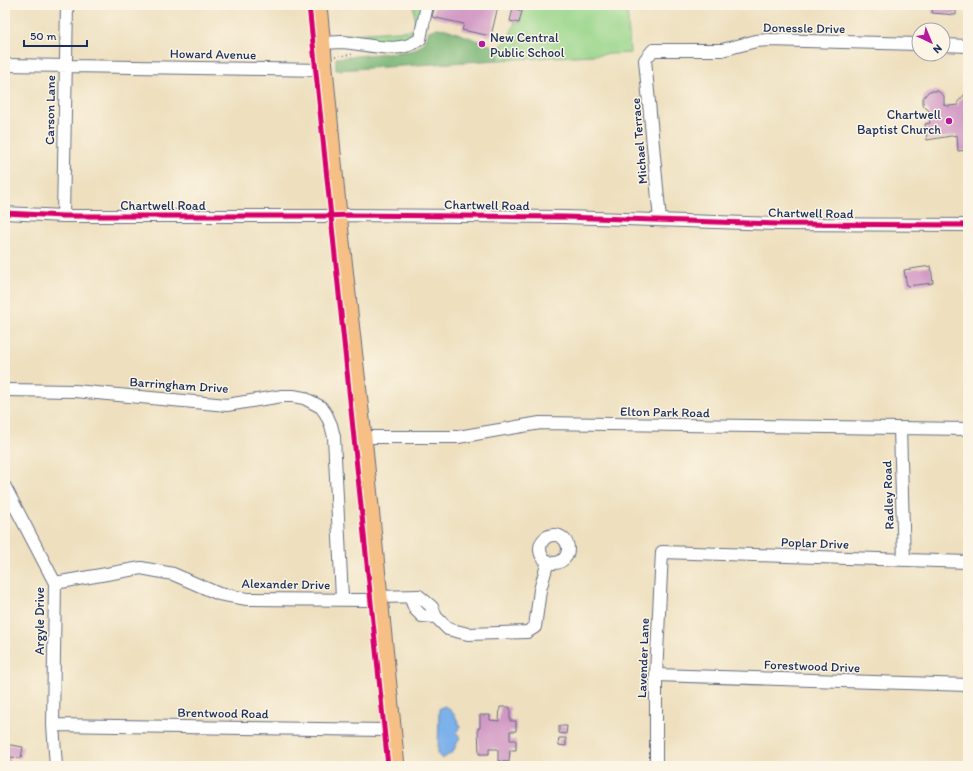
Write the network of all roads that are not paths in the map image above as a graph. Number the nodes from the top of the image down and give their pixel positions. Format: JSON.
{"nodes":[{"id":1,"x":67,"y":5,"type":"edge"},
{"id":2,"x":319,"y":5,"type":"edge"},
{"id":3,"x":427,"y":5,"type":"edge"},
{"id":4,"x":322,"y":43,"type":"junction"},
{"id":5,"x":911,"y":44,"type":"edge"},
{"id":6,"x":951,"y":45,"type":"edge"},
{"id":7,"x":968,"y":46,"type":"edge"},
{"id":8,"x":645,"y":60,"type":"joint"},
{"id":9,"x":5,"y":65,"type":"edge"},
{"id":10,"x":65,"y":66,"type":"junction"},
{"id":11,"x":325,"y":70,"type":"junction"},
{"id":12,"x":5,"y":214,"type":"edge"},
{"id":13,"x":339,"y":215,"type":"junction"},
{"id":14,"x":63,"y":216,"type":"junction"},
{"id":15,"x":660,"y":220,"type":"junction"},
{"id":16,"x":968,"y":225,"type":"edge"},
{"id":17,"x":5,"y":390,"type":"edge"},
{"id":18,"x":900,"y":429,"type":"junction"},
{"id":19,"x":968,"y":429,"type":"edge"},
{"id":20,"x":364,"y":437,"type":"junction"},
{"id":21,"x":5,"y":487,"type":"edge"},
{"id":22,"x":662,"y":552,"type":"joint"},
{"id":23,"x":904,"y":560,"type":"junction"},
{"id":24,"x":548,"y":561,"type":"dead end"},
{"id":25,"x":968,"y":562,"type":"edge"},
{"id":26,"x":55,"y":583,"type":"junction"},
{"id":27,"x":378,"y":597,"type":"junction"},
{"id":28,"x":342,"y":598,"type":"junction"},
{"id":29,"x":656,"y":675,"type":"junction"},
{"id":30,"x":968,"y":685,"type":"edge"},
{"id":31,"x":53,"y":725,"type":"junction"},
{"id":32,"x":392,"y":728,"type":"junction"},
{"id":33,"x":56,"y":766,"type":"edge"},
{"id":34,"x":397,"y":766,"type":"edge"},
{"id":35,"x":656,"y":766,"type":"edge"}],
"edges":[{"from":1,"to":10,"type":"street","name":"Carson Lane"},
{"from":2,"to":4,"type":"main road"},
{"from":3,"to":4,"type":"street"},
{"from":4,"to":11,"type":"main road"},
{"from":5,"to":8,"type":"street","name":"Donessle Drive"},
{"from":6,"to":7,"type":"street"},
{"from":8,"to":15,"type":"street","name":"Michael Terrace"},
{"from":9,"to":10,"type":"street","name":"Howard Avenue"},
{"from":10,"to":11,"type":"street","name":"Howard Avenue"},
{"from":10,"to":14,"type":"street","name":"Carson Lane"},
{"from":11,"to":13,"type":"main road"},
{"from":12,"to":14,"type":"street","name":"Chartwell Road"},
{"from":13,"to":14,"type":"street","name":"Chartwell Road"},
{"from":13,"to":15,"type":"street","name":"Chartwell Road"},
{"from":13,"to":20,"type":"main road"},
{"from":15,"to":16,"type":"street","name":"Chartwell Road"},
{"from":17,"to":28,"type":"street","name":"Barringham Drive"},
{"from":18,"to":19,"type":"street","name":"Elton Park Road"},
{"from":18,"to":20,"type":"street","name":"Elton Park Road"},
{"from":18,"to":23,"type":"street","name":"Radley Road"},
{"from":20,"to":27,"type":"main road"},
{"from":21,"to":26,"type":"street","name":"Argyle Drive"},
{"from":22,"to":23,"type":"street","name":"Poplar Drive"},
{"from":22,"to":29,"type":"street","name":"Lavender Lane"},
{"from":23,"to":25,"type":"street","name":"Poplar Drive"},
{"from":24,"to":27,"type":"street","name":"Alexander Drive"},
{"from":26,"to":28,"type":"street","name":"Alexander Drive"},
{"from":26,"to":31,"type":"street","name":"Argyle Drive"},
{"from":27,"to":28,"type":"street","name":"Alexander Drive"},
{"from":27,"to":32,"type":"main road"},
{"from":29,"to":30,"type":"street","name":"Forestwood Drive"},
{"from":29,"to":35,"type":"street","name":"Lavender Lane"},
{"from":31,"to":32,"type":"street","name":"Brentwood Road"},
{"from":31,"to":33,"type":"street","name":"Argyle Drive"},
{"from":32,"to":34,"type":"main road"}]}
